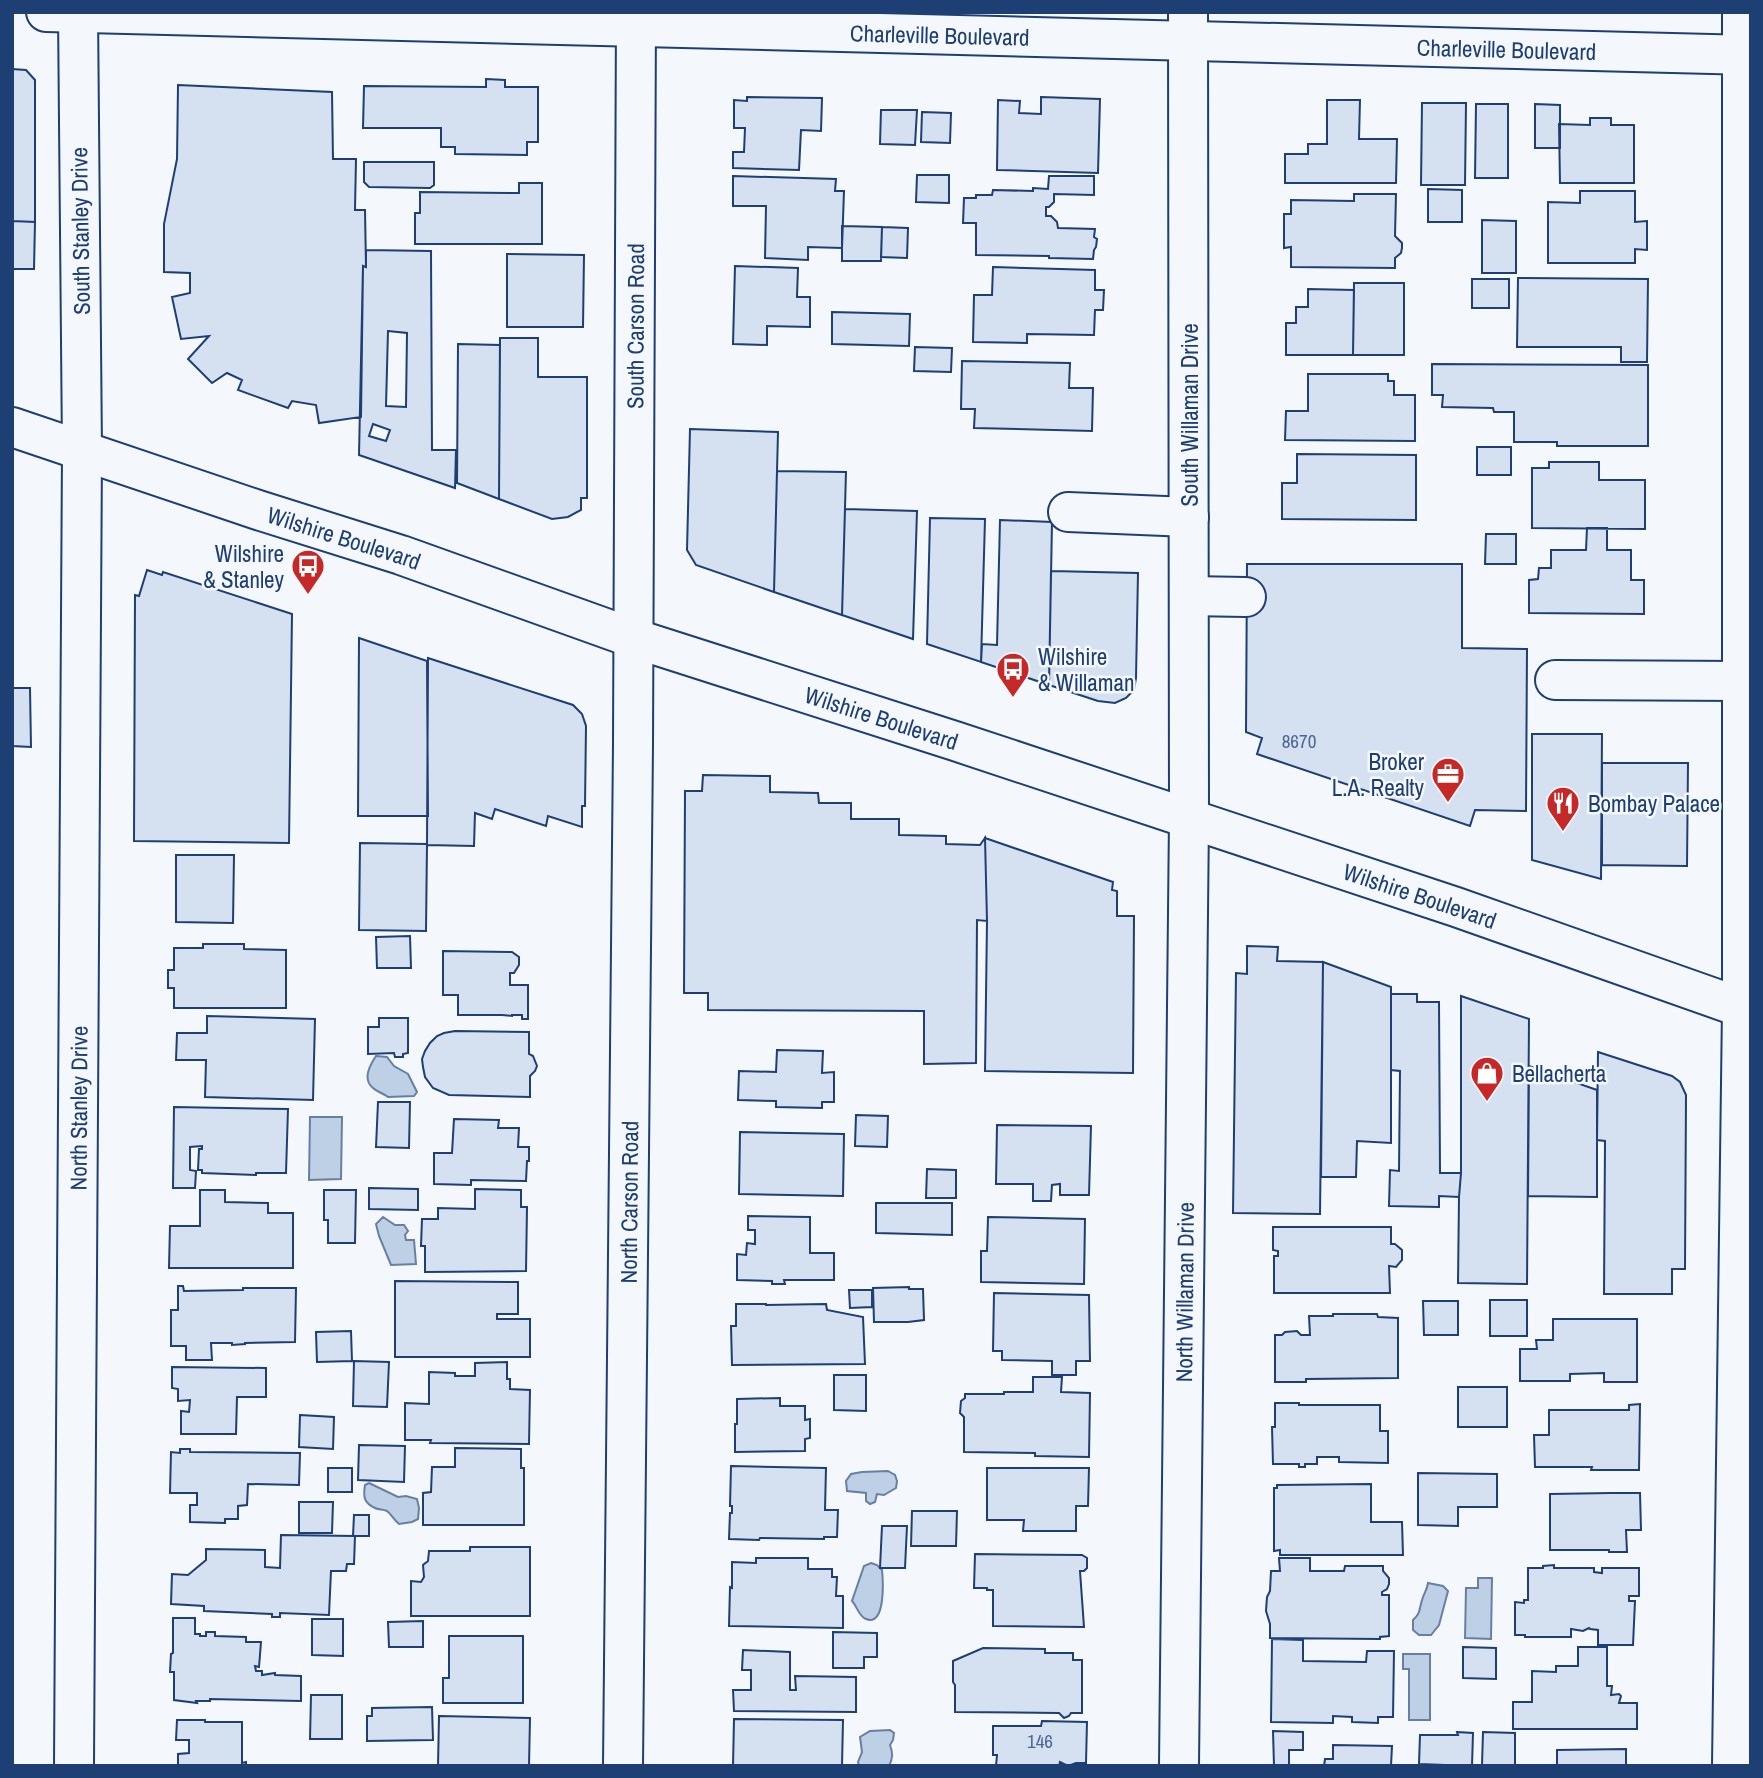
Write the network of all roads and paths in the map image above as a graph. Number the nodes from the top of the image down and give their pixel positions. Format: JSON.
{"nodes":[{"id":1,"x":1742,"y":12,"type":"edge"},
{"id":2,"x":67,"y":13,"type":"edge"},
{"id":3,"x":636,"y":20,"type":"edge"},
{"id":4,"x":1188,"y":27,"type":"edge"},
{"id":5,"x":1746,"y":55,"type":"edge"},
{"id":6,"x":12,"y":427,"type":"edge"},
{"id":7,"x":82,"y":451,"type":"junction"},
{"id":8,"x":1068,"y":512,"type":"dead end"},
{"id":9,"x":1189,"y":517,"type":"junction"},
{"id":10,"x":1189,"y":596,"type":"junction"},
{"id":11,"x":1246,"y":597,"type":"dead end"},
{"id":12,"x":633,"y":638,"type":"junction"},
{"id":13,"x":1555,"y":680,"type":"dead end"},
{"id":14,"x":1742,"y":681,"type":"junction"},
{"id":15,"x":1746,"y":759,"type":"edge"},
{"id":16,"x":1189,"y":818,"type":"junction"},
{"id":17,"x":1747,"y":1009,"type":"edge"},
{"id":18,"x":74,"y":1766,"type":"edge"},
{"id":19,"x":623,"y":1766,"type":"edge"},
{"id":20,"x":1179,"y":1766,"type":"edge"},
{"id":21,"x":1732,"y":1766,"type":"edge"}],
"edges":[{"from":1,"to":5,"type":"street"},
{"from":2,"to":3,"type":"street","name":"Charleville Boulevard"},
{"from":2,"to":7,"type":"street","name":"South Stanley Drive"},
{"from":3,"to":4,"type":"street","name":"Charleville Boulevard"},
{"from":3,"to":12,"type":"street","name":"South Carson Road"},
{"from":4,"to":5,"type":"street","name":"Charleville Boulevard"},
{"from":4,"to":9,"type":"street","name":"South Willaman Drive"},
{"from":5,"to":14,"type":"street"},
{"from":6,"to":7,"type":"street","name":"Wilshire Boulevard"},
{"from":7,"to":12,"type":"street","name":"Wilshire Boulevard"},
{"from":7,"to":18,"type":"street","name":"North Stanley Drive"},
{"from":8,"to":9,"type":"street"},
{"from":9,"to":10,"type":"street","name":"South Willaman Drive"},
{"from":10,"to":11,"type":"street"},
{"from":10,"to":16,"type":"street","name":"South Willaman Drive"},
{"from":12,"to":16,"type":"street","name":"Wilshire Boulevard"},
{"from":12,"to":19,"type":"street","name":"North Carson Road"},
{"from":13,"to":14,"type":"street"},
{"from":14,"to":15,"type":"street"},
{"from":15,"to":17,"type":"street"},
{"from":16,"to":17,"type":"street","name":"Wilshire Boulevard"},
{"from":16,"to":20,"type":"street","name":"North Willaman Drive"},
{"from":17,"to":21,"type":"street"}]}
